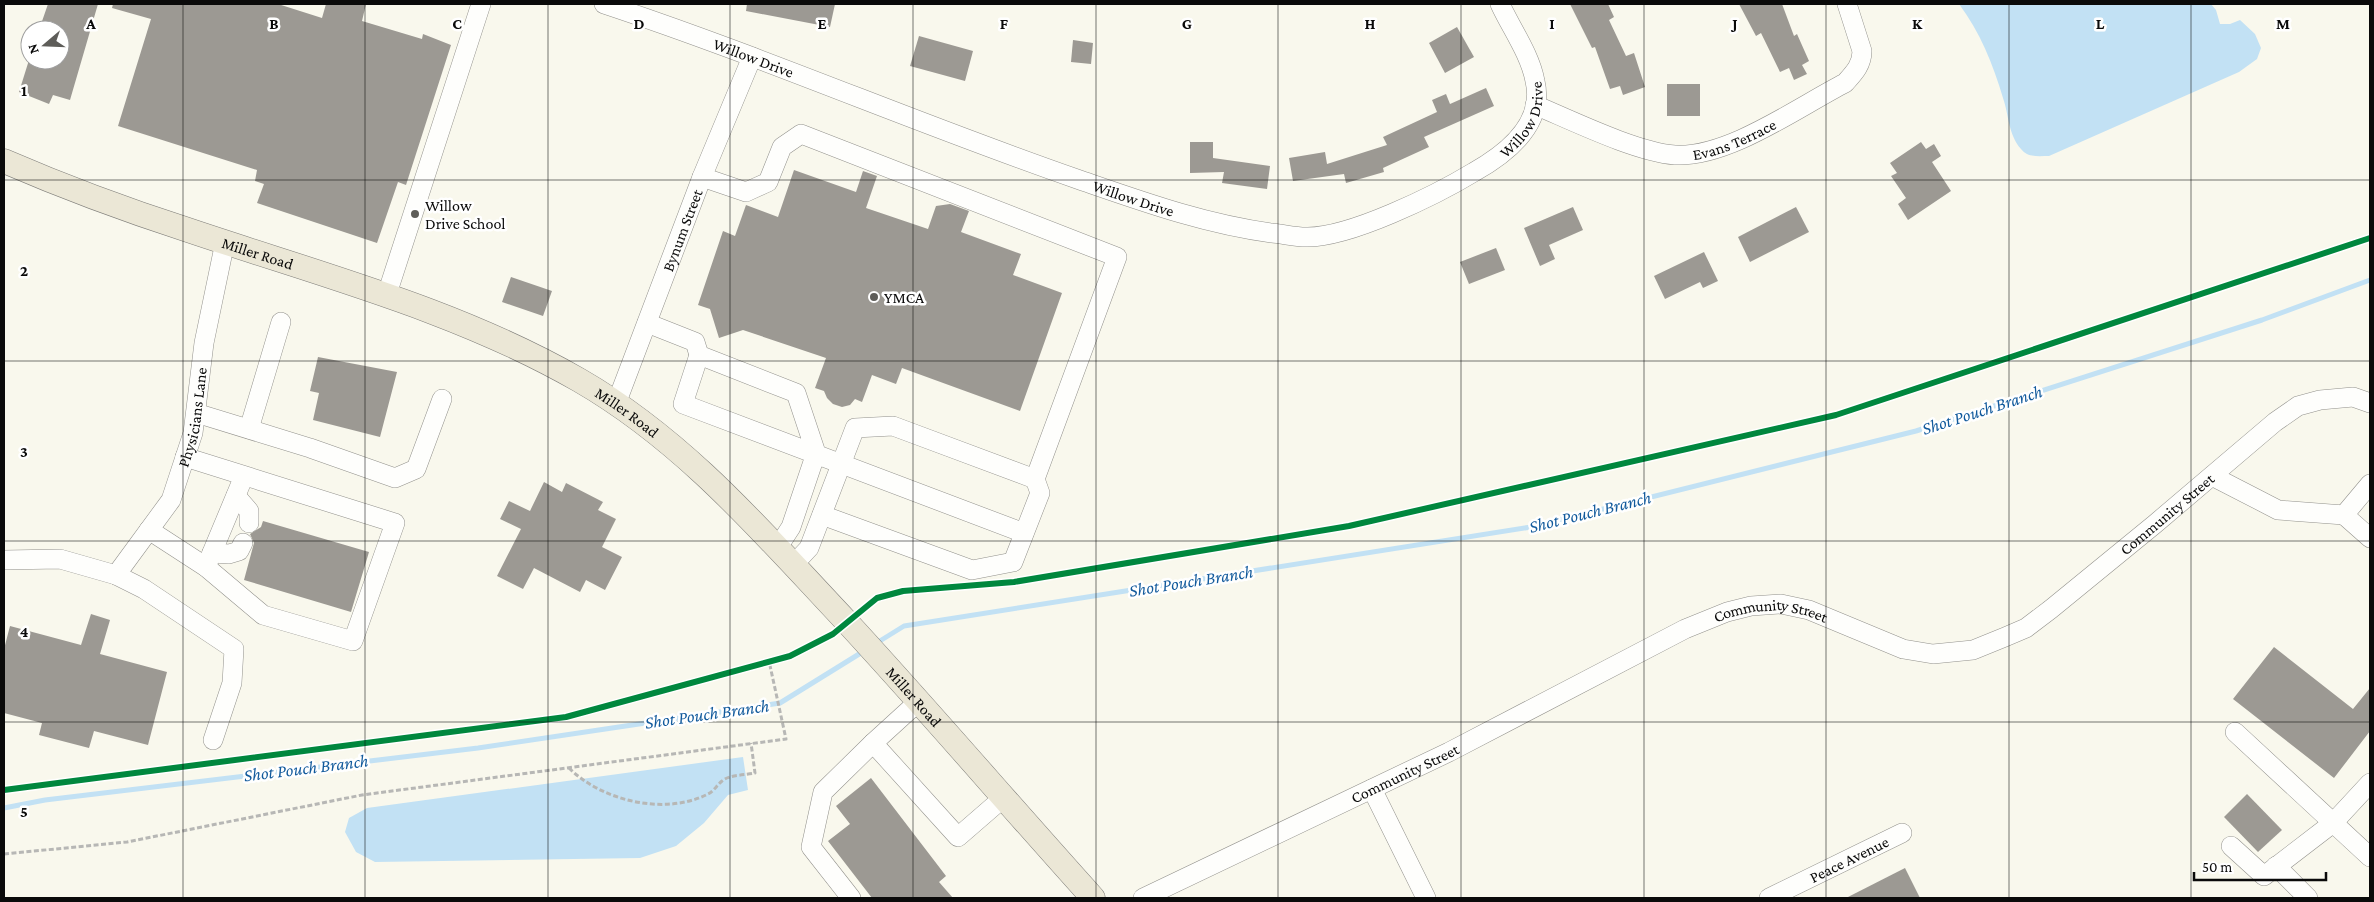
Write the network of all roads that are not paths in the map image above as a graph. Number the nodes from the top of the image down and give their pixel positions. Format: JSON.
{"nodes":[{"id":1,"x":481,"y":4,"type":"edge"},
{"id":2,"x":604,"y":4,"type":"edge"},
{"id":3,"x":1500,"y":4,"type":"edge"},
{"id":4,"x":1847,"y":4,"type":"edge"},
{"id":5,"x":752,"y":57,"type":"junction"},
{"id":6,"x":1535,"y":105,"type":"junction"},
{"id":7,"x":4,"y":161,"type":"edge"},
{"id":8,"x":702,"y":177,"type":"junction"},
{"id":9,"x":225,"y":242,"type":"junction"},
{"id":10,"x":387,"y":294,"type":"junction"},
{"id":11,"x":281,"y":322,"type":"dead end"},
{"id":12,"x":647,"y":323,"type":"junction"},
{"id":13,"x":699,"y":355,"type":"junction"},
{"id":14,"x":442,"y":399,"type":"dead end"},
{"id":15,"x":2370,"y":403,"type":"edge"},
{"id":16,"x":616,"y":404,"type":"junction"},
{"id":17,"x":196,"y":413,"type":"junction"},
{"id":18,"x":249,"y":429,"type":"junction"},
{"id":19,"x":816,"y":453,"type":"junction"},
{"id":20,"x":185,"y":457,"type":"junction"},
{"id":21,"x":842,"y":463,"type":"junction"},
{"id":22,"x":244,"y":476,"type":"junction"},
{"id":23,"x":2212,"y":476,"type":"junction"},
{"id":24,"x":1035,"y":478,"type":"junction"},
{"id":25,"x":2370,"y":484,"type":"edge"},
{"id":26,"x":236,"y":496,"type":"junction"},
{"id":27,"x":822,"y":515,"type":"junction"},
{"id":28,"x":2344,"y":515,"type":"junction"},
{"id":29,"x":249,"y":523,"type":"dead end"},
{"id":30,"x":149,"y":530,"type":"junction"},
{"id":31,"x":1024,"y":534,"type":"junction"},
{"id":32,"x":2370,"y":538,"type":"edge"},
{"id":33,"x":243,"y":543,"type":"dead end"},
{"id":34,"x":786,"y":556,"type":"junction"},
{"id":35,"x":4,"y":560,"type":"edge"},
{"id":36,"x":209,"y":560,"type":"junction"},
{"id":37,"x":116,"y":575,"type":"junction"},
{"id":38,"x":918,"y":702,"type":"junction"},
{"id":39,"x":2235,"y":732,"type":"dead end"},
{"id":40,"x":213,"y":740,"type":"dead end"},
{"id":41,"x":874,"y":743,"type":"junction"},
{"id":42,"x":2370,"y":783,"type":"edge"},
{"id":43,"x":1372,"y":789,"type":"junction"},
{"id":44,"x":1003,"y":798,"type":"junction"},
{"id":45,"x":2333,"y":822,"type":"junction"},
{"id":46,"x":1902,"y":833,"type":"dead end"},
{"id":47,"x":2230,"y":846,"type":"dead end"},
{"id":48,"x":2370,"y":857,"type":"edge"},
{"id":49,"x":2276,"y":866,"type":"junction"},
{"id":50,"x":851,"y":898,"type":"edge"},
{"id":51,"x":1093,"y":898,"type":"edge"},
{"id":52,"x":1143,"y":898,"type":"edge"},
{"id":53,"x":1426,"y":898,"type":"edge"},
{"id":54,"x":1769,"y":898,"type":"edge"},
{"id":55,"x":2308,"y":898,"type":"edge"}],
"edges":[{"from":1,"to":10,"type":"street"},
{"from":2,"to":5,"type":"street","name":"Willow Drive"},
{"from":3,"to":6,"type":"street","name":"Willow Drive"},
{"from":4,"to":6,"type":"street","name":"Evans Terrace"},
{"from":5,"to":6,"type":"street","name":"Willow Drive"},
{"from":5,"to":8,"type":"street","name":"Bynum Street"},
{"from":7,"to":9,"type":"main road","name":"Miller Road"},
{"from":8,"to":12,"type":"street","name":"Bynum Street"},
{"from":8,"to":24,"type":"street"},
{"from":9,"to":10,"type":"main road","name":"Miller Road"},
{"from":9,"to":17,"type":"street","name":"Physicians Lane"},
{"from":10,"to":16,"type":"main road","name":"Miller Road"},
{"from":11,"to":18,"type":"street"},
{"from":12,"to":13,"type":"street"},
{"from":12,"to":16,"type":"street","name":"Bynum Street"},
{"from":13,"to":19,"type":"street"},
{"from":13,"to":19,"type":"street"},
{"from":14,"to":18,"type":"street"},
{"from":15,"to":23,"type":"street","name":"Community Street"},
{"from":16,"to":34,"type":"main road","name":"Miller Road"},
{"from":17,"to":18,"type":"street"},
{"from":17,"to":20,"type":"street","name":"Physicians Lane"},
{"from":19,"to":21,"type":"street"},
{"from":19,"to":34,"type":"street"},
{"from":20,"to":22,"type":"street"},
{"from":20,"to":30,"type":"street","name":"Physicians Lane"},
{"from":21,"to":24,"type":"street"},
{"from":21,"to":27,"type":"street"},
{"from":21,"to":31,"type":"street"},
{"from":22,"to":26,"type":"street"},
{"from":22,"to":36,"type":"street"},
{"from":23,"to":28,"type":"street"},
{"from":23,"to":43,"type":"street","name":"Community Street"},
{"from":24,"to":31,"type":"street"},
{"from":25,"to":28,"type":"street"},
{"from":26,"to":29,"type":"street"},
{"from":26,"to":36,"type":"street"},
{"from":27,"to":31,"type":"street"},
{"from":27,"to":34,"type":"street"},
{"from":28,"to":32,"type":"street"},
{"from":30,"to":36,"type":"street"},
{"from":30,"to":37,"type":"street","name":"Physicians Lane"},
{"from":33,"to":36,"type":"street"},
{"from":34,"to":38,"type":"main road","name":"Miller Road"},
{"from":35,"to":37,"type":"street"},
{"from":37,"to":40,"type":"street"},
{"from":38,"to":41,"type":"street"},
{"from":38,"to":44,"type":"main road","name":"Miller Road"},
{"from":39,"to":45,"type":"street"},
{"from":41,"to":44,"type":"street"},
{"from":41,"to":50,"type":"street"},
{"from":42,"to":45,"type":"street"},
{"from":43,"to":52,"type":"street","name":"Community Street"},
{"from":43,"to":53,"type":"street"},
{"from":44,"to":51,"type":"main road","name":"Miller Road"},
{"from":45,"to":48,"type":"street"},
{"from":45,"to":49,"type":"street"},
{"from":46,"to":54,"type":"street","name":"Peace Avenue"},
{"from":47,"to":49,"type":"street"},
{"from":49,"to":55,"type":"street"}]}
